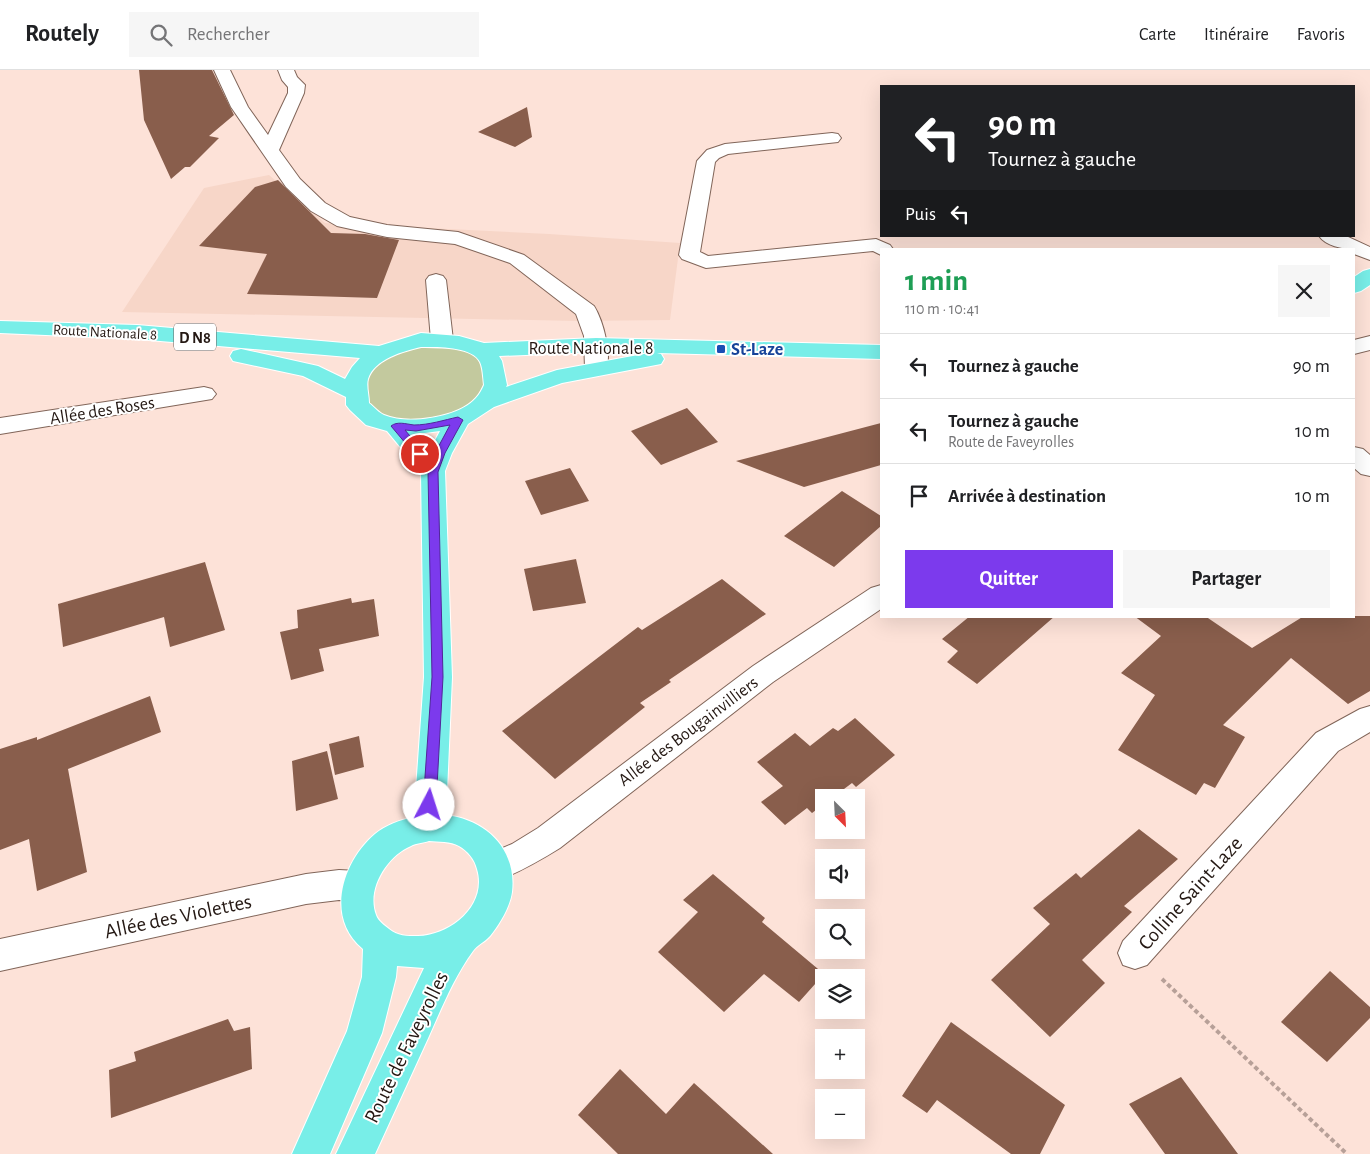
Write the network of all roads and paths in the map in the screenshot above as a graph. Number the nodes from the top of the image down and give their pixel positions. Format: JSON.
{"nodes":[{"id":1,"x":222,"y":70,"type":"edge"},
{"id":2,"x":286,"y":70,"type":"edge"},
{"id":3,"x":832,"y":138,"type":"dead end"},
{"id":4,"x":270,"y":150,"type":"junction"},
{"id":5,"x":1331,"y":237,"type":"edge"},
{"id":6,"x":881,"y":248,"type":"edge"},
{"id":7,"x":1370,"y":254,"type":"edge"},
{"id":8,"x":1370,"y":275,"type":"edge"},
{"id":9,"x":436,"y":280,"type":"dead end"},
{"id":10,"x":1355,"y":286,"type":"edge"},
{"id":11,"x":4,"y":327,"type":"edge"},
{"id":12,"x":442,"y":340,"type":"junction"},
{"id":13,"x":1370,"y":343,"type":"edge"},
{"id":14,"x":596,"y":345,"type":"junction"},
{"id":15,"x":1355,"y":347,"type":"edge"},
{"id":16,"x":704,"y":349,"type":"junction"},
{"id":17,"x":478,"y":350,"type":"junction"},
{"id":18,"x":880,"y":352,"type":"edge"},
{"id":19,"x":381,"y":353,"type":"junction"},
{"id":20,"x":596,"y":369,"type":"junction"},
{"id":21,"x":354,"y":392,"type":"junction"},
{"id":22,"x":204,"y":394,"type":"dead end"},
{"id":23,"x":486,"y":402,"type":"junction"},
{"id":24,"x":458,"y":420,"type":"junction"},
{"id":25,"x":0,"y":426,"type":"edge"},
{"id":26,"x":396,"y":426,"type":"junction"},
{"id":27,"x":1355,"y":456,"type":"edge"},
{"id":28,"x":1370,"y":468,"type":"edge"},
{"id":29,"x":433,"y":472,"type":"junction"},
{"id":30,"x":880,"y":596,"type":"edge"},
{"id":31,"x":1370,"y":718,"type":"edge"},
{"id":32,"x":429,"y":827,"type":"junction"},
{"id":33,"x":494,"y":867,"type":"junction"},
{"id":34,"x":358,"y":886,"type":"junction"},
{"id":35,"x":460,"y":941,"type":"junction"},
{"id":36,"x":380,"y":944,"type":"junction"},
{"id":37,"x":1135,"y":953,"type":"joint"},
{"id":38,"x":0,"y":955,"type":"edge"},
{"id":39,"x":311,"y":1154,"type":"edge"},
{"id":40,"x":355,"y":1154,"type":"edge"},
{"id":41,"x":1347,"y":1154,"type":"edge"}],
"edges":[{"from":1,"to":4,"type":"street"},
{"from":2,"to":4,"type":"street"},
{"from":3,"to":6,"type":"street"},
{"from":4,"to":14,"type":"street"},
{"from":5,"to":7,"type":"street"},
{"from":8,"to":10,"type":"main road"},
{"from":9,"to":12,"type":"street"},
{"from":11,"to":19,"type":"main road","name":"Route Nationale 8","number":"D N8"},
{"from":11,"to":21,"type":"main road","name":"Route Nationale 8","number":"D N8"},
{"from":12,"to":17,"type":"main road"},
{"from":12,"to":19,"type":"main road"},
{"from":13,"to":15,"type":"street"},
{"from":14,"to":16,"type":"main road","name":"Route Nationale 8"},
{"from":14,"to":17,"type":"main road","name":"Route Nationale 8"},
{"from":14,"to":20,"type":"street"},
{"from":16,"to":18,"type":"main road","name":"Route Nationale 8"},
{"from":16,"to":20,"type":"main road","name":"Route Nationale 8"},
{"from":17,"to":23,"type":"main road"},
{"from":19,"to":21,"type":"main road"},
{"from":20,"to":23,"type":"main road","name":"Route Nationale 8"},
{"from":21,"to":26,"type":"main road"},
{"from":22,"to":25,"type":"street","name":"Allée des Roses"},
{"from":23,"to":24,"type":"main road"},
{"from":24,"to":26,"type":"main road"},
{"from":24,"to":29,"type":"main road"},
{"from":26,"to":29,"type":"main road"},
{"from":27,"to":28,"type":"street"},
{"from":29,"to":32,"type":"main road"},
{"from":30,"to":33,"type":"street","name":"Allée des Bougainvilliers"},
{"from":31,"to":37,"type":"street","name":"Colline Saint-Laze"},
{"from":32,"to":33,"type":"main road"},
{"from":32,"to":34,"type":"main road"},
{"from":33,"to":35,"type":"main road"},
{"from":34,"to":36,"type":"main road"},
{"from":34,"to":38,"type":"street","name":"Allée des Violettes"},
{"from":35,"to":36,"type":"main road"},
{"from":35,"to":40,"type":"main road","name":"Route de Faveyrolles"},
{"from":36,"to":39,"type":"main road"},
{"from":37,"to":41,"type":"path","name":"Colline Saint-Laze"}]}
